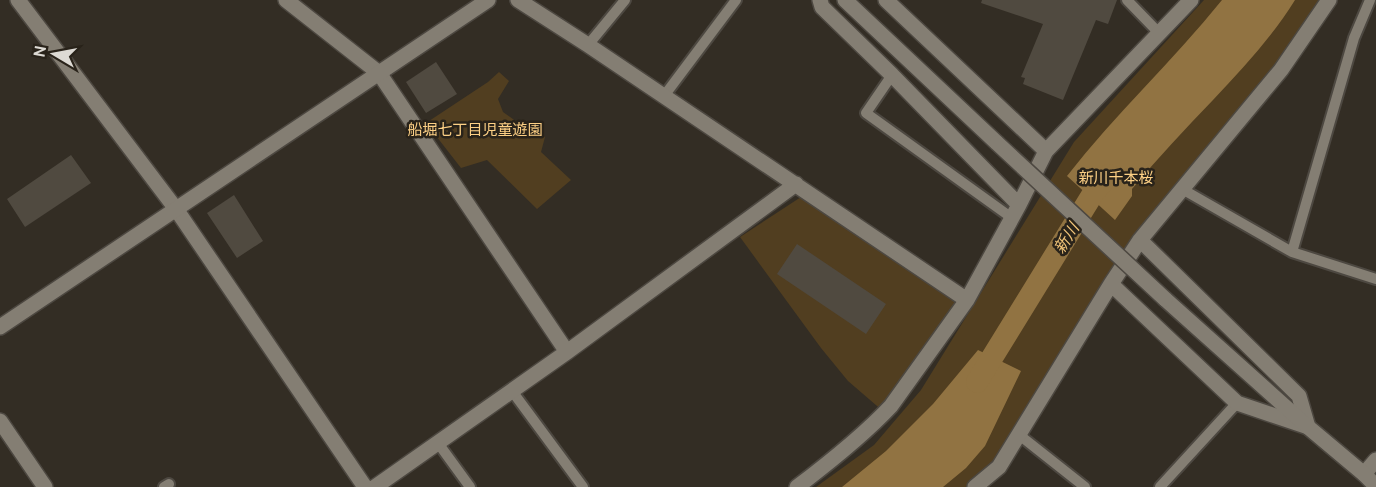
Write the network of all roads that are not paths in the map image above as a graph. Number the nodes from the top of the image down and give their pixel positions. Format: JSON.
{"nodes":[{"id":1,"x":18,"y":0,"type":"edge"},
{"id":2,"x":286,"y":0,"type":"edge"},
{"id":3,"x":488,"y":0,"type":"edge"},
{"id":4,"x":518,"y":0,"type":"edge"},
{"id":5,"x":625,"y":0,"type":"edge"},
{"id":6,"x":736,"y":0,"type":"edge"},
{"id":7,"x":820,"y":0,"type":"edge"},
{"id":8,"x":845,"y":0,"type":"edge"},
{"id":9,"x":886,"y":0,"type":"edge"},
{"id":10,"x":1127,"y":0,"type":"edge"},
{"id":11,"x":1191,"y":0,"type":"edge"},
{"id":12,"x":1329,"y":0,"type":"edge"},
{"id":13,"x":1370,"y":0,"type":"edge"},
{"id":14,"x":1158,"y":32,"type":"junction"},
{"id":15,"x":588,"y":45,"type":"junction"},
{"id":16,"x":379,"y":73,"type":"junction"},
{"id":17,"x":892,"y":75,"type":"junction"},
{"id":18,"x":664,"y":96,"type":"junction"},
{"id":19,"x":1046,"y":151,"type":"junction"},
{"id":20,"x":796,"y":184,"type":"junction"},
{"id":21,"x":1182,"y":189,"type":"junction"},
{"id":22,"x":176,"y":209,"type":"junction"},
{"id":23,"x":1015,"y":212,"type":"junction"},
{"id":24,"x":1140,"y":240,"type":"junction"},
{"id":25,"x":1292,"y":252,"type":"junction"},
{"id":26,"x":1376,"y":279,"type":"edge"},
{"id":27,"x":1112,"y":284,"type":"junction"},
{"id":28,"x":967,"y":300,"type":"junction"},
{"id":29,"x":0,"y":327,"type":"edge"},
{"id":30,"x":567,"y":352,"type":"junction"},
{"id":31,"x":512,"y":391,"type":"junction"},
{"id":32,"x":1236,"y":403,"type":"junction"},
{"id":33,"x":0,"y":421,"type":"edge"},
{"id":34,"x":1308,"y":427,"type":"junction"},
{"id":35,"x":1018,"y":434,"type":"junction"},
{"id":36,"x":438,"y":443,"type":"junction"},
{"id":37,"x":1376,"y":460,"type":"edge"},
{"id":38,"x":1364,"y":474,"type":"junction"},
{"id":39,"x":1376,"y":486,"type":"edge"},
{"id":40,"x":45,"y":487,"type":"edge"},
{"id":41,"x":365,"y":487,"type":"edge"},
{"id":42,"x":375,"y":487,"type":"edge"},
{"id":43,"x":470,"y":487,"type":"edge"},
{"id":44,"x":583,"y":487,"type":"edge"},
{"id":45,"x":797,"y":487,"type":"edge"},
{"id":46,"x":975,"y":487,"type":"edge"},
{"id":47,"x":1086,"y":487,"type":"edge"},
{"id":48,"x":1160,"y":487,"type":"edge"}],
"edges":[{"from":1,"to":22,"type":"street"},
{"from":2,"to":16,"type":"street"},
{"from":3,"to":16,"type":"street"},
{"from":4,"to":15,"type":"street"},
{"from":5,"to":15,"type":"lane"},
{"from":6,"to":18,"type":"lane"},
{"from":7,"to":17,"type":"street"},
{"from":8,"to":34,"type":"street","bridge":true},
{"from":9,"to":19,"type":"street"},
{"from":10,"to":14,"type":"lane"},
{"from":11,"to":14,"type":"street"},
{"from":12,"to":21,"type":"street"},
{"from":13,"to":25,"type":"lane"},
{"from":14,"to":19,"type":"street"},
{"from":15,"to":18,"type":"street"},
{"from":16,"to":22,"type":"street"},
{"from":16,"to":30,"type":"street"},
{"from":17,"to":23,"type":"street"},
{"from":17,"to":23,"type":"lane"},
{"from":18,"to":20,"type":"street"},
{"from":19,"to":23,"type":"street"},
{"from":20,"to":28,"type":"street"},
{"from":20,"to":30,"type":"street"},
{"from":21,"to":24,"type":"street"},
{"from":21,"to":25,"type":"lane"},
{"from":22,"to":29,"type":"street"},
{"from":22,"to":41,"type":"street"},
{"from":23,"to":28,"type":"street"},
{"from":24,"to":27,"type":"street"},
{"from":24,"to":34,"type":"street"},
{"from":25,"to":26,"type":"lane"},
{"from":27,"to":32,"type":"street"},
{"from":27,"to":35,"type":"street"},
{"from":28,"to":45,"type":"street"},
{"from":30,"to":31,"type":"street"},
{"from":31,"to":36,"type":"street"},
{"from":31,"to":44,"type":"lane"},
{"from":32,"to":34,"type":"street"},
{"from":32,"to":48,"type":"lane"},
{"from":33,"to":40,"type":"street"},
{"from":34,"to":38,"type":"street"},
{"from":35,"to":46,"type":"street"},
{"from":35,"to":47,"type":"lane"},
{"from":36,"to":42,"type":"street"},
{"from":36,"to":43,"type":"lane"},
{"from":37,"to":38,"type":"street"},
{"from":38,"to":39,"type":"street"}]}
